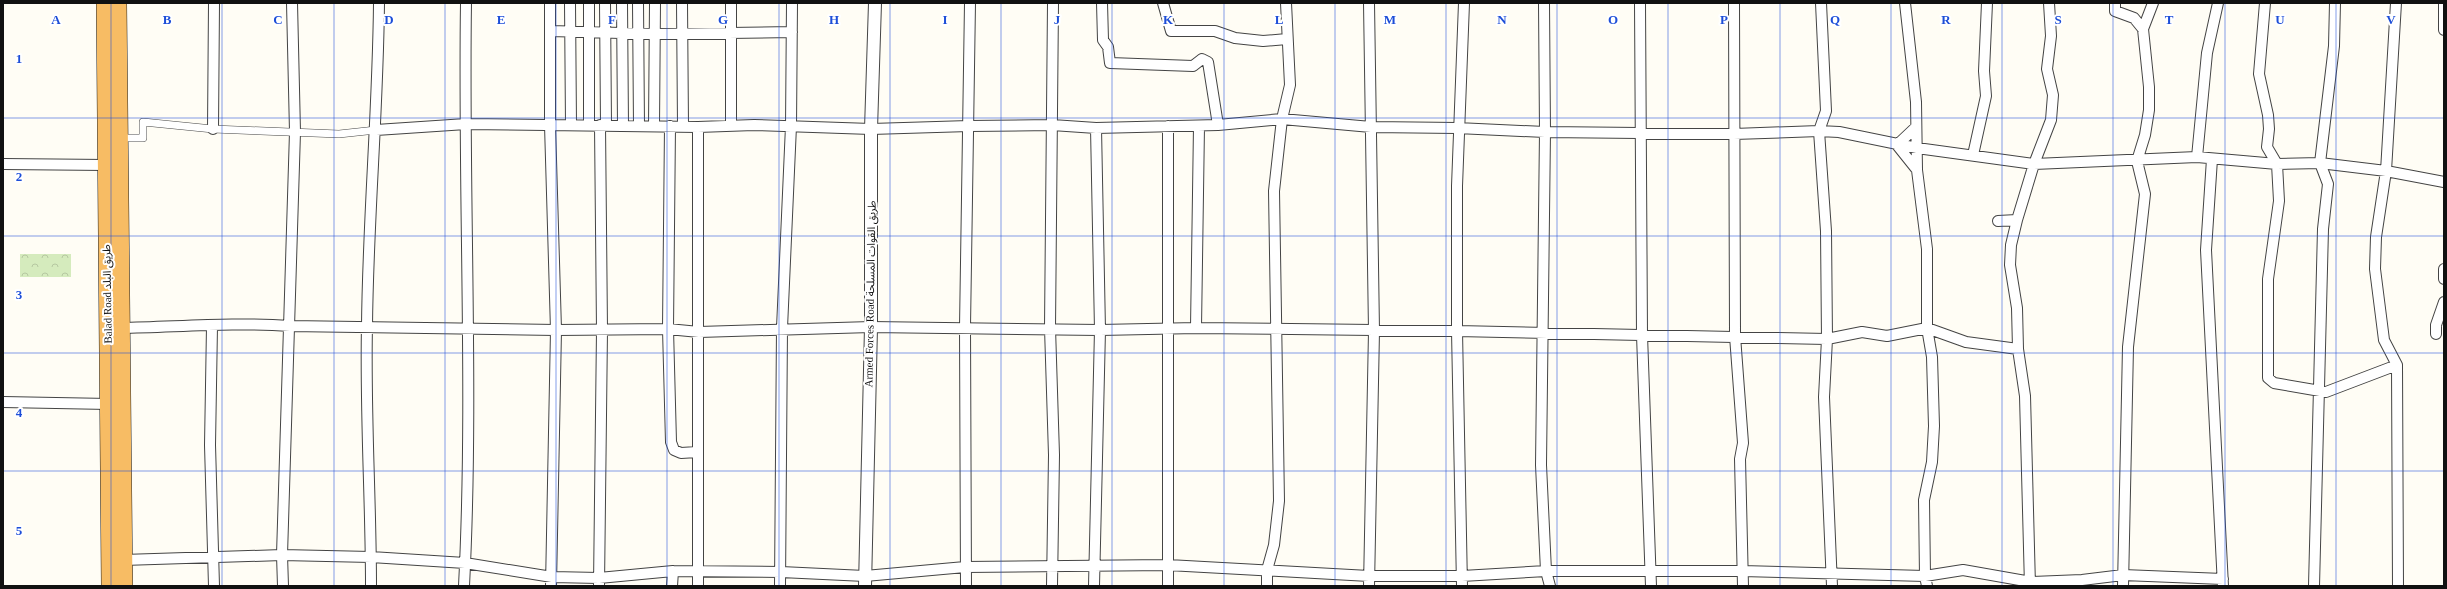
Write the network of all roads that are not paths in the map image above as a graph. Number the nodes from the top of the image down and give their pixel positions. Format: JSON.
{"nodes":[{"id":1,"x":104,"y":3,"type":"edge"},
{"id":2,"x":118,"y":3,"type":"edge"},
{"id":3,"x":214,"y":3,"type":"edge"},
{"id":4,"x":292,"y":3,"type":"edge"},
{"id":5,"x":379,"y":3,"type":"edge"},
{"id":6,"x":466,"y":3,"type":"edge"},
{"id":7,"x":550,"y":3,"type":"edge"},
{"id":8,"x":570,"y":3,"type":"edge"},
{"id":9,"x":589,"y":3,"type":"edge"},
{"id":10,"x":605,"y":3,"type":"edge"},
{"id":11,"x":622,"y":3,"type":"edge"},
{"id":12,"x":638,"y":3,"type":"edge"},
{"id":13,"x":654,"y":3,"type":"edge"},
{"id":14,"x":682,"y":3,"type":"edge"},
{"id":15,"x":731,"y":3,"type":"edge"},
{"id":16,"x":792,"y":3,"type":"edge"},
{"id":17,"x":875,"y":3,"type":"edge"},
{"id":18,"x":970,"y":3,"type":"edge"},
{"id":19,"x":1053,"y":3,"type":"edge"},
{"id":20,"x":1102,"y":3,"type":"edge"},
{"id":21,"x":1163,"y":3,"type":"edge"},
{"id":22,"x":1286,"y":3,"type":"edge"},
{"id":23,"x":1369,"y":3,"type":"edge"},
{"id":24,"x":1464,"y":3,"type":"edge"},
{"id":25,"x":1544,"y":3,"type":"edge"},
{"id":26,"x":1640,"y":3,"type":"edge"},
{"id":27,"x":1734,"y":3,"type":"edge"},
{"id":28,"x":1821,"y":3,"type":"edge"},
{"id":29,"x":1905,"y":3,"type":"edge"},
{"id":30,"x":1987,"y":3,"type":"edge"},
{"id":31,"x":2048,"y":3,"type":"edge"},
{"id":32,"x":2114,"y":3,"type":"edge"},
{"id":33,"x":2153,"y":3,"type":"edge"},
{"id":34,"x":2218,"y":3,"type":"edge"},
{"id":35,"x":2265,"y":3,"type":"edge"},
{"id":36,"x":2335,"y":3,"type":"edge"},
{"id":37,"x":2396,"y":3,"type":"edge"},
{"id":38,"x":2444,"y":3,"type":"edge"},
{"id":39,"x":2143,"y":29,"type":"junction"},
{"id":40,"x":551,"y":30,"type":"junction"},
{"id":41,"x":2444,"y":30,"type":"edge"},
{"id":42,"x":571,"y":32,"type":"junction"},
{"id":43,"x":589,"y":32,"type":"junction"},
{"id":44,"x":732,"y":32,"type":"junction"},
{"id":45,"x":792,"y":32,"type":"junction"},
{"id":46,"x":606,"y":33,"type":"junction"},
{"id":47,"x":623,"y":33,"type":"junction"},
{"id":48,"x":639,"y":33,"type":"junction"},
{"id":49,"x":684,"y":33,"type":"junction"},
{"id":50,"x":656,"y":34,"type":"junction"},
{"id":51,"x":1287,"y":39,"type":"junction"},
{"id":52,"x":1282,"y":119,"type":"junction"},
{"id":53,"x":466,"y":124,"type":"junction"},
{"id":54,"x":550,"y":125,"type":"junction"},
{"id":55,"x":571,"y":125,"type":"junction"},
{"id":56,"x":588,"y":125,"type":"junction"},
{"id":57,"x":603,"y":125,"type":"junction"},
{"id":58,"x":1052,"y":125,"type":"junction"},
{"id":59,"x":623,"y":126,"type":"junction"},
{"id":60,"x":639,"y":126,"type":"junction"},
{"id":61,"x":654,"y":126,"type":"junction"},
{"id":62,"x":670,"y":126,"type":"junction"},
{"id":63,"x":683,"y":126,"type":"junction"},
{"id":64,"x":731,"y":126,"type":"junction"},
{"id":65,"x":791,"y":126,"type":"junction"},
{"id":66,"x":969,"y":126,"type":"junction"},
{"id":67,"x":1168,"y":126,"type":"junction"},
{"id":68,"x":1199,"y":126,"type":"junction"},
{"id":69,"x":1218,"y":126,"type":"junction"},
{"id":70,"x":698,"y":127,"type":"junction"},
{"id":71,"x":1096,"y":128,"type":"junction"},
{"id":72,"x":1371,"y":128,"type":"junction"},
{"id":73,"x":1458,"y":128,"type":"junction"},
{"id":74,"x":1915,"y":128,"type":"junction"},
{"id":75,"x":213,"y":129,"type":"junction"},
{"id":76,"x":871,"y":129,"type":"junction"},
{"id":77,"x":376,"y":130,"type":"junction"},
{"id":78,"x":1819,"y":131,"type":"junction"},
{"id":79,"x":296,"y":132,"type":"junction"},
{"id":80,"x":1545,"y":132,"type":"junction"},
{"id":81,"x":1642,"y":132,"type":"junction"},
{"id":82,"x":1734,"y":134,"type":"junction"},
{"id":83,"x":120,"y":138,"type":"junction"},
{"id":84,"x":1897,"y":145,"type":"junction"},
{"id":85,"x":1917,"y":148,"type":"junction"},
{"id":86,"x":1973,"y":155,"type":"junction"},
{"id":87,"x":2197,"y":157,"type":"junction"},
{"id":88,"x":2212,"y":158,"type":"junction"},
{"id":89,"x":2138,"y":161,"type":"junction"},
{"id":90,"x":2320,"y":163,"type":"junction"},
{"id":91,"x":3,"y":164,"type":"edge"},
{"id":92,"x":2034,"y":164,"type":"junction"},
{"id":93,"x":2277,"y":164,"type":"junction"},
{"id":94,"x":106,"y":165,"type":"junction"},
{"id":95,"x":1917,"y":170,"type":"junction"},
{"id":96,"x":2386,"y":171,"type":"junction"},
{"id":97,"x":2444,"y":181,"type":"edge"},
{"id":98,"x":2017,"y":220,"type":"junction"},
{"id":99,"x":1998,"y":221,"type":"dead end"},
{"id":100,"x":2444,"y":269,"type":"edge"},
{"id":101,"x":2444,"y":279,"type":"edge"},
{"id":102,"x":2444,"y":302,"type":"edge"},
{"id":103,"x":212,"y":326,"type":"junction"},
{"id":104,"x":290,"y":326,"type":"junction"},
{"id":105,"x":367,"y":327,"type":"junction"},
{"id":106,"x":871,"y":327,"type":"junction"},
{"id":107,"x":965,"y":327,"type":"junction"},
{"id":108,"x":121,"y":328,"type":"junction"},
{"id":109,"x":782,"y":328,"type":"junction"},
{"id":110,"x":1050,"y":328,"type":"junction"},
{"id":111,"x":1196,"y":328,"type":"junction"},
{"id":112,"x":1927,"y":328,"type":"junction"},
{"id":113,"x":469,"y":329,"type":"junction"},
{"id":114,"x":668,"y":329,"type":"junction"},
{"id":115,"x":1167,"y":329,"type":"junction"},
{"id":116,"x":1277,"y":329,"type":"junction"},
{"id":117,"x":556,"y":330,"type":"junction"},
{"id":118,"x":602,"y":330,"type":"junction"},
{"id":119,"x":1100,"y":330,"type":"junction"},
{"id":120,"x":1374,"y":331,"type":"junction"},
{"id":121,"x":1457,"y":331,"type":"junction"},
{"id":122,"x":698,"y":332,"type":"junction"},
{"id":123,"x":1543,"y":332,"type":"junction"},
{"id":124,"x":2436,"y":334,"type":"dead end"},
{"id":125,"x":1642,"y":335,"type":"junction"},
{"id":126,"x":1734,"y":336,"type":"junction"},
{"id":127,"x":1827,"y":339,"type":"junction"},
{"id":128,"x":2018,"y":349,"type":"junction"},
{"id":129,"x":2396,"y":365,"type":"junction"},
{"id":130,"x":2319,"y":392,"type":"junction"},
{"id":131,"x":3,"y":402,"type":"edge"},
{"id":132,"x":108,"y":404,"type":"junction"},
{"id":133,"x":697,"y":452,"type":"junction"},
{"id":134,"x":282,"y":555,"type":"junction"},
{"id":135,"x":215,"y":556,"type":"junction"},
{"id":136,"x":371,"y":557,"type":"junction"},
{"id":137,"x":123,"y":560,"type":"junction"},
{"id":138,"x":465,"y":563,"type":"junction"},
{"id":139,"x":1168,"y":565,"type":"junction"},
{"id":140,"x":1052,"y":566,"type":"junction"},
{"id":141,"x":965,"y":567,"type":"junction"},
{"id":142,"x":1094,"y":567,"type":"junction"},
{"id":143,"x":1267,"y":570,"type":"junction"},
{"id":144,"x":673,"y":571,"type":"junction"},
{"id":145,"x":1546,"y":571,"type":"junction"},
{"id":146,"x":1742,"y":571,"type":"junction"},
{"id":147,"x":699,"y":572,"type":"junction"},
{"id":148,"x":781,"y":572,"type":"junction"},
{"id":149,"x":1650,"y":572,"type":"junction"},
{"id":150,"x":1831,"y":573,"type":"junction"},
{"id":151,"x":2123,"y":575,"type":"junction"},
{"id":152,"x":1925,"y":576,"type":"junction"},
{"id":153,"x":551,"y":581,"type":"edge"},
{"id":154,"x":865,"y":581,"type":"edge"},
{"id":155,"x":1369,"y":581,"type":"edge"},
{"id":156,"x":1462,"y":581,"type":"edge"},
{"id":157,"x":599,"y":582,"type":"edge"},
{"id":158,"x":2223,"y":583,"type":"edge"},
{"id":159,"x":2030,"y":584,"type":"edge"},
{"id":160,"x":110,"y":586,"type":"edge"},
{"id":161,"x":124,"y":586,"type":"edge"},
{"id":162,"x":214,"y":586,"type":"edge"},
{"id":163,"x":283,"y":586,"type":"edge"},
{"id":164,"x":371,"y":586,"type":"edge"},
{"id":165,"x":464,"y":586,"type":"edge"},
{"id":166,"x":672,"y":586,"type":"edge"},
{"id":167,"x":698,"y":586,"type":"edge"},
{"id":168,"x":780,"y":586,"type":"edge"},
{"id":169,"x":966,"y":586,"type":"edge"},
{"id":170,"x":1052,"y":586,"type":"edge"},
{"id":171,"x":1094,"y":586,"type":"edge"},
{"id":172,"x":1168,"y":586,"type":"edge"},
{"id":173,"x":1268,"y":586,"type":"edge"},
{"id":174,"x":1550,"y":586,"type":"edge"},
{"id":175,"x":1651,"y":586,"type":"edge"},
{"id":176,"x":1743,"y":586,"type":"edge"},
{"id":177,"x":1832,"y":586,"type":"edge"},
{"id":178,"x":1927,"y":586,"type":"edge"},
{"id":179,"x":2123,"y":586,"type":"edge"},
{"id":180,"x":2314,"y":586,"type":"edge"},
{"id":181,"x":2398,"y":586,"type":"edge"}],
"edges":[{"from":1,"to":94,"type":"highway","name":"Balad Road طريق البلد"},
{"from":2,"to":83,"type":"highway","name":"Balad Road طريق البلد"},
{"from":3,"to":75,"type":"street"},
{"from":4,"to":79,"type":"street"},
{"from":5,"to":77,"type":"street"},
{"from":6,"to":53,"type":"street"},
{"from":7,"to":40,"type":"street"},
{"from":8,"to":42,"type":"street"},
{"from":9,"to":43,"type":"street"},
{"from":10,"to":46,"type":"street"},
{"from":11,"to":47,"type":"street"},
{"from":12,"to":48,"type":"street"},
{"from":13,"to":50,"type":"street"},
{"from":14,"to":49,"type":"street"},
{"from":15,"to":44,"type":"street"},
{"from":16,"to":45,"type":"street"},
{"from":17,"to":76,"type":"street","name":"Armed Forces Road طريق القوات المسلحة"},
{"from":18,"to":66,"type":"street"},
{"from":19,"to":58,"type":"street"},
{"from":20,"to":69,"type":"street"},
{"from":21,"to":51,"type":"street"},
{"from":22,"to":51,"type":"street"},
{"from":23,"to":72,"type":"street"},
{"from":24,"to":73,"type":"street"},
{"from":25,"to":80,"type":"street"},
{"from":26,"to":81,"type":"street"},
{"from":27,"to":82,"type":"street"},
{"from":28,"to":78,"type":"street"},
{"from":29,"to":74,"type":"street"},
{"from":30,"to":86,"type":"street"},
{"from":31,"to":92,"type":"street"},
{"from":32,"to":39,"type":"street"},
{"from":33,"to":39,"type":"street"},
{"from":34,"to":87,"type":"street"},
{"from":35,"to":93,"type":"street"},
{"from":36,"to":90,"type":"street"},
{"from":37,"to":96,"type":"street"},
{"from":38,"to":41,"type":"street"},
{"from":39,"to":89,"type":"street"},
{"from":40,"to":42,"type":"street"},
{"from":40,"to":54,"type":"street"},
{"from":42,"to":43,"type":"street"},
{"from":42,"to":55,"type":"street"},
{"from":43,"to":46,"type":"street"},
{"from":43,"to":56,"type":"street"},
{"from":44,"to":45,"type":"street"},
{"from":44,"to":49,"type":"street"},
{"from":44,"to":64,"type":"street"},
{"from":45,"to":65,"type":"street"},
{"from":46,"to":47,"type":"street"},
{"from":46,"to":57,"type":"street"},
{"from":47,"to":48,"type":"street"},
{"from":47,"to":59,"type":"street"},
{"from":48,"to":50,"type":"street"},
{"from":48,"to":60,"type":"street"},
{"from":49,"to":50,"type":"street"},
{"from":49,"to":63,"type":"street"},
{"from":50,"to":61,"type":"street"},
{"from":51,"to":52,"type":"street"},
{"from":52,"to":69,"type":"street"},
{"from":52,"to":72,"type":"street"},
{"from":52,"to":116,"type":"street"},
{"from":53,"to":54,"type":"street"},
{"from":53,"to":77,"type":"street"},
{"from":53,"to":113,"type":"street"},
{"from":54,"to":55,"type":"street"},
{"from":54,"to":117,"type":"street"},
{"from":55,"to":56,"type":"street"},
{"from":56,"to":57,"type":"street"},
{"from":57,"to":59,"type":"street"},
{"from":57,"to":118,"type":"street"},
{"from":58,"to":66,"type":"street"},
{"from":58,"to":71,"type":"street"},
{"from":58,"to":110,"type":"street"},
{"from":59,"to":60,"type":"street"},
{"from":60,"to":61,"type":"street"},
{"from":61,"to":62,"type":"street"},
{"from":62,"to":63,"type":"street"},
{"from":62,"to":114,"type":"street"},
{"from":63,"to":70,"type":"street"},
{"from":64,"to":65,"type":"street"},
{"from":64,"to":70,"type":"street"},
{"from":65,"to":76,"type":"street"},
{"from":65,"to":109,"type":"street"},
{"from":66,"to":76,"type":"street"},
{"from":66,"to":107,"type":"street"},
{"from":67,"to":68,"type":"street"},
{"from":67,"to":71,"type":"street"},
{"from":67,"to":115,"type":"street"},
{"from":68,"to":69,"type":"street"},
{"from":68,"to":111,"type":"street"},
{"from":70,"to":122,"type":"street"},
{"from":71,"to":119,"type":"street"},
{"from":72,"to":73,"type":"street"},
{"from":72,"to":120,"type":"street"},
{"from":73,"to":80,"type":"street"},
{"from":73,"to":121,"type":"street"},
{"from":74,"to":84,"type":"street"},
{"from":74,"to":85,"type":"street"},
{"from":75,"to":79,"type":"street"},
{"from":75,"to":83,"type":"street"},
{"from":76,"to":106,"type":"street","name":"Armed Forces Road طريق القوات المسلحة"},
{"from":77,"to":79,"type":"street"},
{"from":77,"to":105,"type":"street"},
{"from":78,"to":82,"type":"street"},
{"from":78,"to":84,"type":"street"},
{"from":78,"to":127,"type":"street"},
{"from":79,"to":104,"type":"street"},
{"from":80,"to":81,"type":"street"},
{"from":80,"to":123,"type":"street"},
{"from":81,"to":82,"type":"street"},
{"from":81,"to":125,"type":"street"},
{"from":82,"to":126,"type":"street"},
{"from":83,"to":108,"type":"highway","name":"Balad Road طريق البلد"},
{"from":84,"to":85,"type":"street"},
{"from":84,"to":95,"type":"street"},
{"from":85,"to":86,"type":"street"},
{"from":85,"to":95,"type":"street"},
{"from":86,"to":92,"type":"street"},
{"from":87,"to":88,"type":"street"},
{"from":87,"to":89,"type":"street"},
{"from":88,"to":93,"type":"street"},
{"from":88,"to":158,"type":"street"},
{"from":89,"to":92,"type":"street"},
{"from":89,"to":151,"type":"street"},
{"from":90,"to":93,"type":"street"},
{"from":90,"to":96,"type":"street"},
{"from":90,"to":130,"type":"street"},
{"from":91,"to":94,"type":"street"},
{"from":92,"to":98,"type":"street"},
{"from":93,"to":130,"type":"street"},
{"from":94,"to":132,"type":"highway","name":"Balad Road طريق البلد"},
{"from":95,"to":112,"type":"street"},
{"from":96,"to":97,"type":"street"},
{"from":96,"to":129,"type":"street"},
{"from":98,"to":99,"type":"street"},
{"from":98,"to":128,"type":"street"},
{"from":100,"to":101,"type":"street"},
{"from":102,"to":124,"type":"street"},
{"from":103,"to":104,"type":"street"},
{"from":103,"to":108,"type":"street"},
{"from":103,"to":135,"type":"street"},
{"from":104,"to":105,"type":"street"},
{"from":104,"to":134,"type":"street"},
{"from":105,"to":113,"type":"street"},
{"from":105,"to":136,"type":"street"},
{"from":106,"to":107,"type":"street"},
{"from":106,"to":109,"type":"street"},
{"from":106,"to":154,"type":"street","name":"Armed Forces Road طريق القوات المسلحة"},
{"from":107,"to":110,"type":"street"},
{"from":107,"to":141,"type":"street"},
{"from":108,"to":137,"type":"highway","name":"Balad Road طريق البلد"},
{"from":109,"to":122,"type":"street"},
{"from":109,"to":148,"type":"street"},
{"from":110,"to":119,"type":"street"},
{"from":110,"to":140,"type":"street"},
{"from":111,"to":115,"type":"street"},
{"from":111,"to":116,"type":"street"},
{"from":112,"to":127,"type":"street"},
{"from":112,"to":128,"type":"street"},
{"from":112,"to":152,"type":"street"},
{"from":113,"to":117,"type":"street"},
{"from":113,"to":138,"type":"street"},
{"from":114,"to":118,"type":"street"},
{"from":114,"to":122,"type":"street"},
{"from":114,"to":133,"type":"street"},
{"from":115,"to":119,"type":"street"},
{"from":115,"to":139,"type":"street"},
{"from":116,"to":120,"type":"street"},
{"from":116,"to":143,"type":"street"},
{"from":117,"to":118,"type":"street"},
{"from":117,"to":153,"type":"street"},
{"from":118,"to":157,"type":"street"},
{"from":119,"to":142,"type":"street"},
{"from":120,"to":121,"type":"street"},
{"from":120,"to":155,"type":"street"},
{"from":121,"to":123,"type":"street"},
{"from":121,"to":156,"type":"street"},
{"from":122,"to":133,"type":"street"},
{"from":123,"to":125,"type":"street"},
{"from":123,"to":145,"type":"street"},
{"from":125,"to":126,"type":"street"},
{"from":125,"to":149,"type":"street"},
{"from":126,"to":127,"type":"street"},
{"from":126,"to":146,"type":"street"},
{"from":127,"to":150,"type":"street"},
{"from":128,"to":159,"type":"street"},
{"from":129,"to":130,"type":"street"},
{"from":129,"to":181,"type":"street"},
{"from":130,"to":180,"type":"street"},
{"from":131,"to":132,"type":"street"},
{"from":132,"to":160,"type":"highway","name":"Balad Road طريق البلد"},
{"from":133,"to":147,"type":"street"},
{"from":134,"to":135,"type":"street"},
{"from":134,"to":136,"type":"street"},
{"from":134,"to":163,"type":"street"},
{"from":135,"to":137,"type":"street"},
{"from":135,"to":162,"type":"street"},
{"from":136,"to":138,"type":"street"},
{"from":136,"to":164,"type":"street"},
{"from":137,"to":161,"type":"highway","name":"Balad Road طريق البلد"},
{"from":138,"to":153,"type":"street"},
{"from":138,"to":165,"type":"street"},
{"from":139,"to":142,"type":"street"},
{"from":139,"to":143,"type":"street"},
{"from":139,"to":172,"type":"street"},
{"from":140,"to":141,"type":"street"},
{"from":140,"to":142,"type":"street"},
{"from":140,"to":170,"type":"street"},
{"from":141,"to":154,"type":"street"},
{"from":141,"to":169,"type":"street"},
{"from":142,"to":171,"type":"street"},
{"from":143,"to":155,"type":"street"},
{"from":143,"to":173,"type":"street"},
{"from":144,"to":147,"type":"street"},
{"from":144,"to":157,"type":"street"},
{"from":144,"to":166,"type":"street"},
{"from":145,"to":149,"type":"street"},
{"from":145,"to":156,"type":"street"},
{"from":145,"to":174,"type":"street"},
{"from":146,"to":149,"type":"street"},
{"from":146,"to":150,"type":"street"},
{"from":146,"to":176,"type":"street"},
{"from":147,"to":148,"type":"street"},
{"from":147,"to":167,"type":"street"},
{"from":148,"to":154,"type":"street"},
{"from":148,"to":168,"type":"street"},
{"from":149,"to":175,"type":"street"},
{"from":150,"to":152,"type":"street"},
{"from":150,"to":177,"type":"street"},
{"from":151,"to":158,"type":"street"},
{"from":151,"to":159,"type":"street"},
{"from":151,"to":179,"type":"street"},
{"from":152,"to":159,"type":"street"},
{"from":152,"to":178,"type":"street"},
{"from":153,"to":157,"type":"street"},
{"from":155,"to":156,"type":"street"}]}
